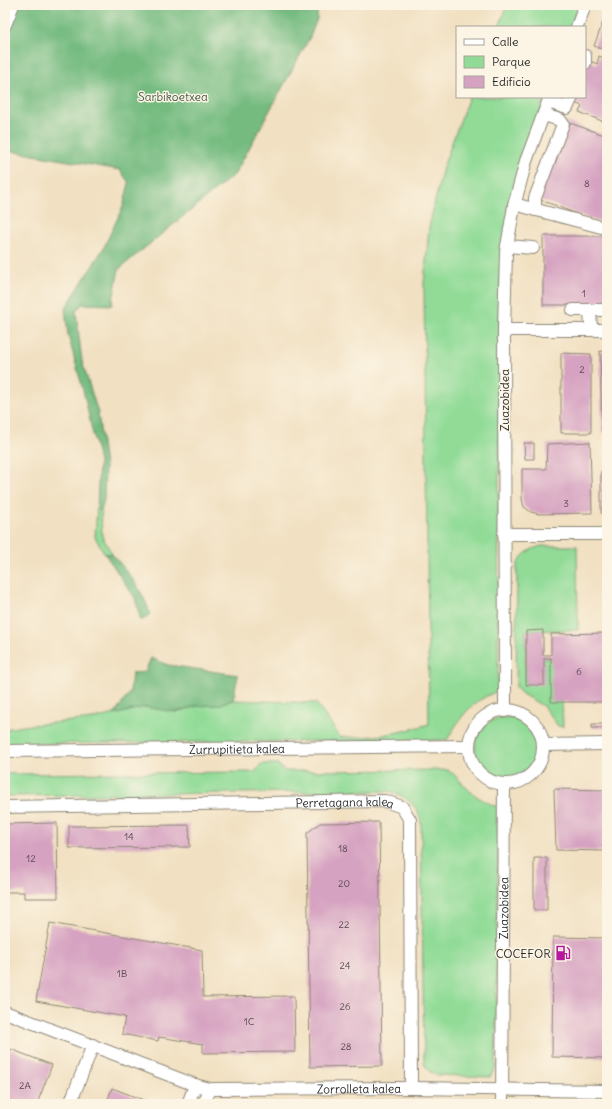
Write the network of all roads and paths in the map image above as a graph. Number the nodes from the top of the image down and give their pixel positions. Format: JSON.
{"nodes":[{"id":1,"x":13,"y":5,"type":"edge"},
{"id":2,"x":585,"y":5,"type":"edge"},
{"id":3,"x":5,"y":25,"type":"edge"},
{"id":4,"x":577,"y":26,"type":"edge"},
{"id":5,"x":571,"y":98,"type":"edge"},
{"id":6,"x":549,"y":100,"type":"edge"},
{"id":7,"x":544,"y":115,"type":"junction"},
{"id":8,"x":514,"y":204,"type":"junction"},
{"id":9,"x":535,"y":210,"type":"junction"},
{"id":10,"x":605,"y":228,"type":"dead end"},
{"id":11,"x":507,"y":246,"type":"junction"},
{"id":12,"x":533,"y":248,"type":"dead end"},
{"id":13,"x":573,"y":310,"type":"dead end"},
{"id":14,"x":590,"y":310,"type":"junction"},
{"id":15,"x":607,"y":310,"type":"edge"},
{"id":16,"x":504,"y":330,"type":"junction"},
{"id":17,"x":591,"y":330,"type":"junction"},
{"id":18,"x":607,"y":330,"type":"edge"},
{"id":19,"x":504,"y":534,"type":"junction"},
{"id":20,"x":607,"y":534,"type":"edge"},
{"id":21,"x":505,"y":710,"type":"junction"},
{"id":22,"x":543,"y":744,"type":"junction"},
{"id":23,"x":607,"y":744,"type":"edge"},
{"id":24,"x":469,"y":746,"type":"junction"},
{"id":25,"x":5,"y":751,"type":"edge"},
{"id":26,"x":504,"y":784,"type":"junction"},
{"id":27,"x":5,"y":807,"type":"edge"},
{"id":28,"x":5,"y":1012,"type":"edge"},
{"id":29,"x":93,"y":1045,"type":"junction"},
{"id":30,"x":195,"y":1085,"type":"junction"},
{"id":31,"x":411,"y":1088,"type":"junction"},
{"id":32,"x":210,"y":1089,"type":"junction"},
{"id":33,"x":502,"y":1090,"type":"junction"},
{"id":34,"x":607,"y":1091,"type":"edge"},
{"id":35,"x":70,"y":1104,"type":"edge"},
{"id":36,"x":188,"y":1104,"type":"edge"},
{"id":37,"x":204,"y":1104,"type":"edge"},
{"id":38,"x":502,"y":1104,"type":"edge"}],
"edges":[{"from":1,"to":3,"type":"street"},
{"from":2,"to":4,"type":"street"},
{"from":5,"to":6,"type":"street"},
{"from":6,"to":7,"type":"street","name":"Zuazobidea"},
{"from":7,"to":8,"type":"street","name":"Zuazobidea"},
{"from":7,"to":9,"type":"street"},
{"from":8,"to":9,"type":"street"},
{"from":8,"to":11,"type":"street","name":"Zuazobidea"},
{"from":9,"to":10,"type":"street"},
{"from":11,"to":12,"type":"street"},
{"from":11,"to":16,"type":"street","name":"Zuazobidea"},
{"from":13,"to":14,"type":"street"},
{"from":14,"to":15,"type":"street"},
{"from":14,"to":17,"type":"street"},
{"from":16,"to":17,"type":"street"},
{"from":16,"to":19,"type":"street","name":"Zuazobidea"},
{"from":17,"to":18,"type":"street"},
{"from":19,"to":20,"type":"street"},
{"from":19,"to":21,"type":"street","name":"Zuazobidea"},
{"from":21,"to":22,"type":"street"},
{"from":21,"to":24,"type":"street"},
{"from":22,"to":23,"type":"street"},
{"from":22,"to":26,"type":"street"},
{"from":24,"to":25,"type":"street","name":"Zurrupitieta kalea"},
{"from":24,"to":26,"type":"street"},
{"from":26,"to":33,"type":"street","name":"Zuazobidea"},
{"from":27,"to":31,"type":"street","name":"Perretagana kalea"},
{"from":28,"to":29,"type":"street","name":"Zorrolleta kalea"},
{"from":29,"to":30,"type":"street","name":"Zorrolleta kalea"},
{"from":29,"to":35,"type":"street"},
{"from":30,"to":32,"type":"street","name":"Zorrolleta kalea"},
{"from":30,"to":36,"type":"street"},
{"from":31,"to":32,"type":"street","name":"Zorrolleta kalea"},
{"from":31,"to":33,"type":"street","name":"Zorrolleta kalea"},
{"from":32,"to":37,"type":"street"},
{"from":33,"to":34,"type":"street","name":"Zorrolleta kalea"},
{"from":33,"to":38,"type":"street","name":"Zuazobidea"}]}
